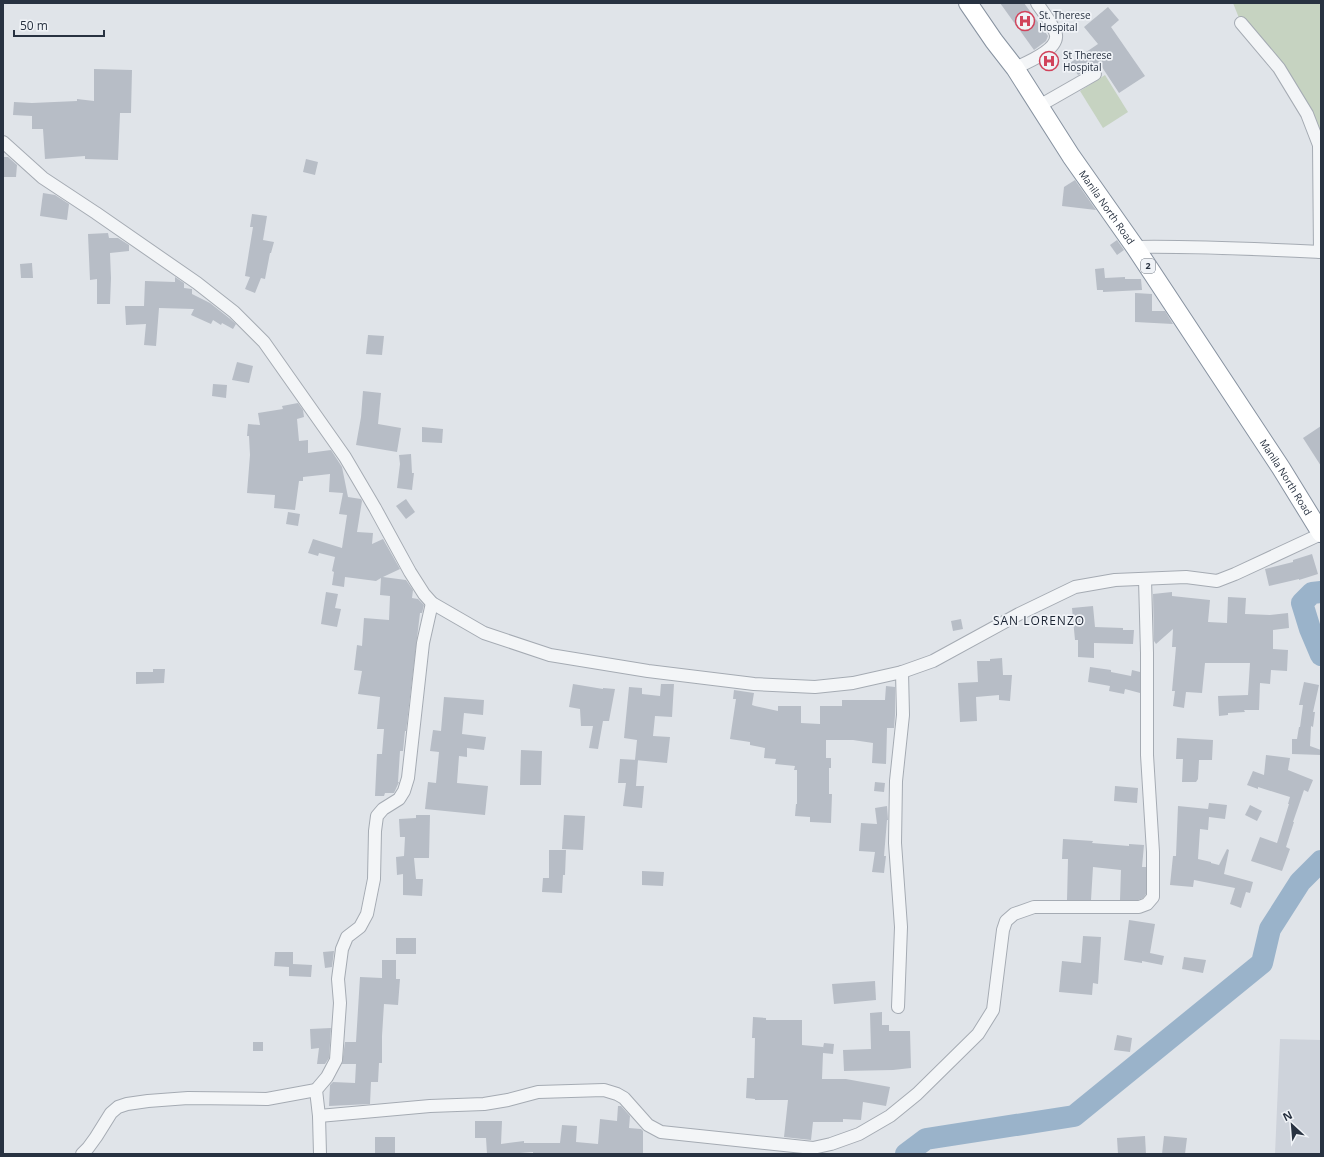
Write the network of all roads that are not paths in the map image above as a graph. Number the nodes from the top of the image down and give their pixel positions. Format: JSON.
{"nodes":[{"id":1,"x":968,"y":3,"type":"edge"},
{"id":2,"x":1037,"y":3,"type":"edge"},
{"id":3,"x":1241,"y":23,"type":"dead end"},
{"id":4,"x":1015,"y":68,"type":"junction"},
{"id":5,"x":1095,"y":74,"type":"dead end"},
{"id":6,"x":1039,"y":106,"type":"junction"},
{"id":7,"x":3,"y":142,"type":"edge"},
{"id":8,"x":1320,"y":145,"type":"edge"},
{"id":9,"x":1135,"y":247,"type":"junction"},
{"id":10,"x":1321,"y":252,"type":"edge"},
{"id":11,"x":1321,"y":534,"type":"edge"},
{"id":12,"x":1145,"y":580,"type":"junction"},
{"id":13,"x":432,"y":603,"type":"junction"},
{"id":14,"x":902,"y":672,"type":"junction"},
{"id":15,"x":898,"y":1006,"type":"dead end"},
{"id":16,"x":316,"y":1090,"type":"junction"},
{"id":17,"x":320,"y":1116,"type":"junction"},
{"id":18,"x":82,"y":1154,"type":"edge"},
{"id":19,"x":320,"y":1154,"type":"edge"}],
"edges":[{"from":1,"to":4,"type":"highway","name":"Manila North Road","number":"2"},
{"from":2,"to":4,"type":"street"},
{"from":3,"to":8,"type":"street"},
{"from":4,"to":6,"type":"highway","name":"Manila North Road","number":"2"},
{"from":5,"to":6,"type":"street"},
{"from":6,"to":9,"type":"highway","name":"Manila North Road","number":"2"},
{"from":7,"to":13,"type":"street"},
{"from":8,"to":10,"type":"street"},
{"from":9,"to":10,"type":"street"},
{"from":9,"to":11,"type":"highway","name":"Manila North Road","number":"2"},
{"from":11,"to":12,"type":"street"},
{"from":12,"to":14,"type":"street"},
{"from":12,"to":17,"type":"street"},
{"from":13,"to":14,"type":"street"},
{"from":13,"to":16,"type":"street"},
{"from":14,"to":15,"type":"street"},
{"from":16,"to":17,"type":"street"},
{"from":16,"to":18,"type":"street"},
{"from":17,"to":19,"type":"street"}]}
